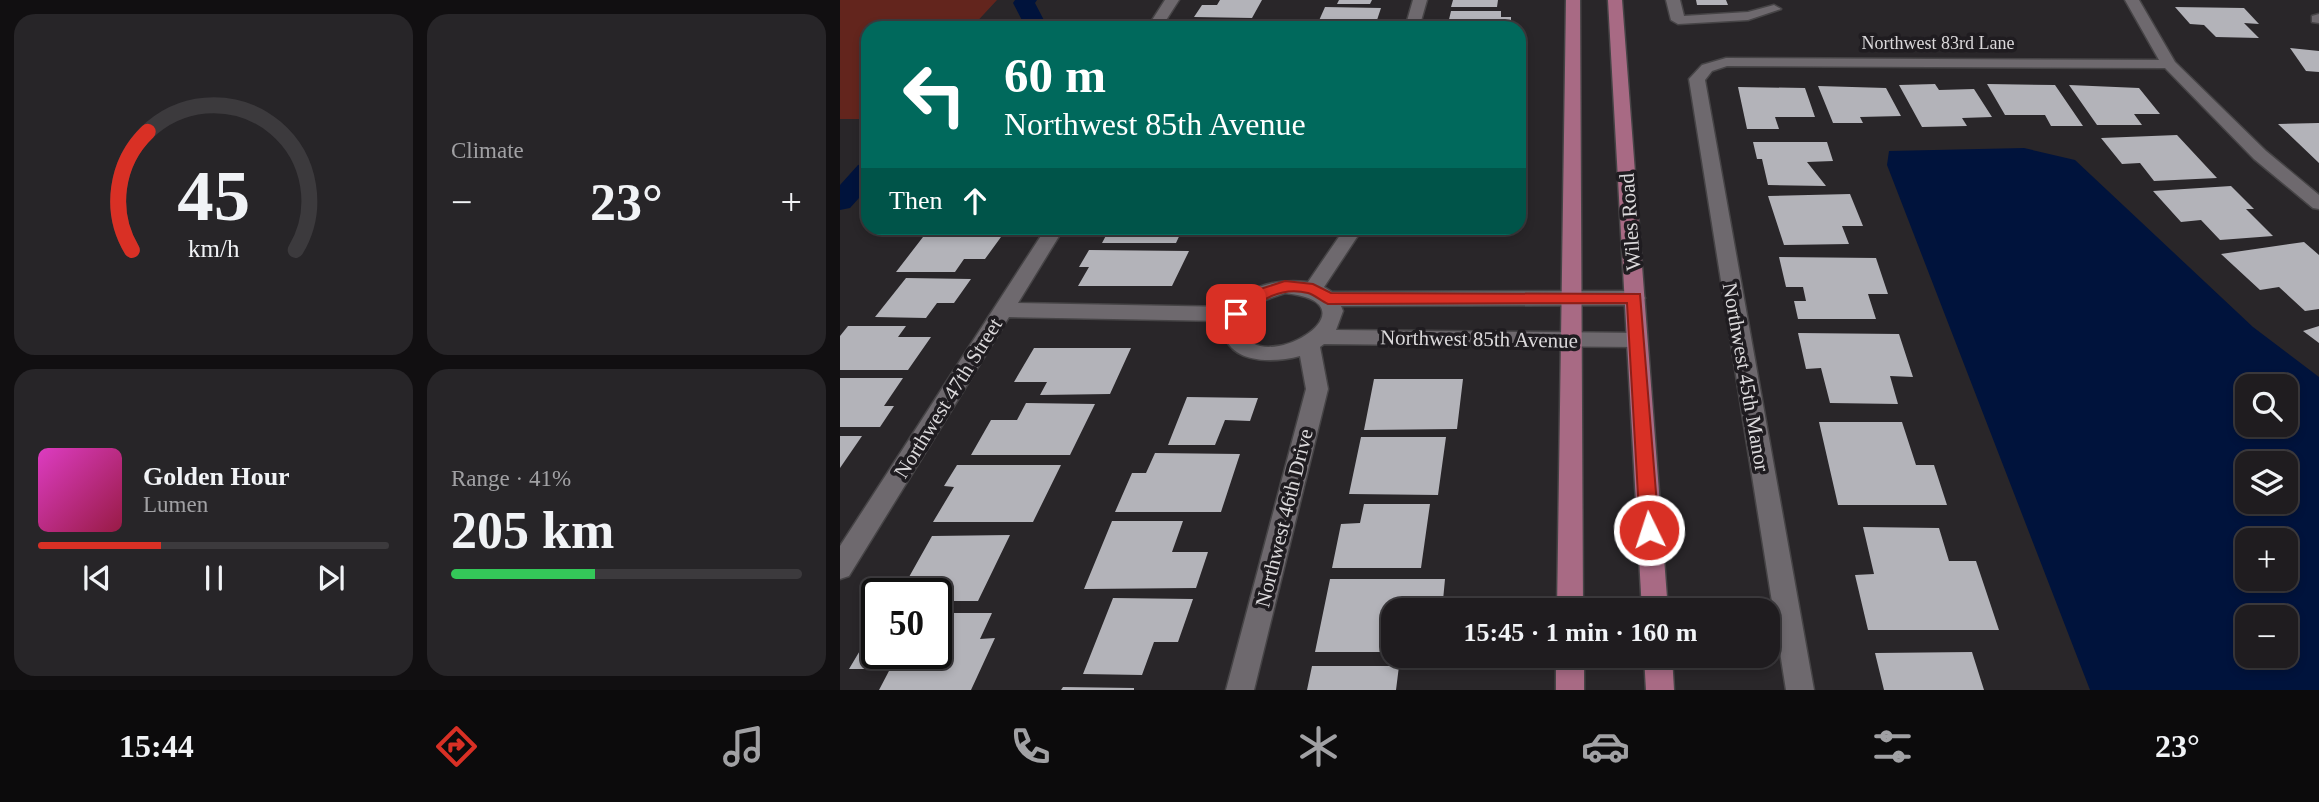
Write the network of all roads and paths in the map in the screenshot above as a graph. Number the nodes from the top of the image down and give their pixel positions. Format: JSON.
{"nodes":[{"id":1,"x":1172,"y":0,"type":"edge"},
{"id":2,"x":1420,"y":0,"type":"edge"},
{"id":3,"x":1573,"y":0,"type":"edge"},
{"id":4,"x":1615,"y":0,"type":"edge"},
{"id":5,"x":1673,"y":0,"type":"edge"},
{"id":6,"x":2132,"y":0,"type":"edge"},
{"id":7,"x":1774,"y":9,"type":"dead end"},
{"id":8,"x":1158,"y":21,"type":"edge"},
{"id":9,"x":1414,"y":21,"type":"edge"},
{"id":10,"x":2169,"y":64,"type":"junction"},
{"id":11,"x":1707,"y":68,"type":"joint"},
{"id":12,"x":2319,"y":204,"type":"edge"},
{"id":13,"x":1051,"y":235,"type":"edge"},
{"id":14,"x":1350,"y":235,"type":"edge"},
{"id":15,"x":1321,"y":294,"type":"junction"},
{"id":16,"x":1634,"y":298,"type":"junction"},
{"id":17,"x":1382,"y":299,"type":"junction"},
{"id":18,"x":1572,"y":299,"type":"junction"},
{"id":19,"x":1003,"y":310,"type":"junction"},
{"id":20,"x":1236,"y":314,"type":"junction"},
{"id":21,"x":1373,"y":337,"type":"junction"},
{"id":22,"x":1573,"y":340,"type":"junction"},
{"id":23,"x":1637,"y":340,"type":"junction"},
{"id":24,"x":1315,"y":341,"type":"junction"},
{"id":25,"x":840,"y":568,"type":"edge"},
{"id":26,"x":1570,"y":598,"type":"edge"},
{"id":27,"x":1654,"y":598,"type":"edge"},
{"id":28,"x":1570,"y":668,"type":"edge"},
{"id":29,"x":1659,"y":668,"type":"edge"},
{"id":30,"x":1240,"y":690,"type":"edge"},
{"id":31,"x":1570,"y":690,"type":"edge"},
{"id":32,"x":1660,"y":690,"type":"edge"},
{"id":33,"x":1800,"y":690,"type":"edge"}],
"edges":[{"from":1,"to":8,"type":"street"},
{"from":2,"to":9,"type":"street"},
{"from":3,"to":18,"type":"main road"},
{"from":4,"to":16,"type":"main road","name":"Wiles Road"},
{"from":5,"to":7,"type":"street"},
{"from":6,"to":10,"type":"street"},
{"from":10,"to":11,"type":"street","name":"Northwest 83rd Lane"},
{"from":10,"to":12,"type":"street"},
{"from":11,"to":33,"type":"street","name":"Northwest 45th Manor"},
{"from":13,"to":19,"type":"street","name":"Northwest 47th Street"},
{"from":14,"to":15,"type":"street"},
{"from":15,"to":17,"type":"street","name":"Northwest 85th Avenue"},
{"from":15,"to":20,"type":"street"},
{"from":15,"to":24,"type":"street"},
{"from":16,"to":18,"type":"street","name":"Northwest 85th Avenue"},
{"from":16,"to":23,"type":"main road","name":"Wiles Road"},
{"from":17,"to":18,"type":"street","name":"Northwest 85th Avenue"},
{"from":17,"to":21,"type":"street"},
{"from":18,"to":22,"type":"main road"},
{"from":19,"to":20,"type":"street"},
{"from":19,"to":25,"type":"street","name":"Northwest 47th Street"},
{"from":20,"to":24,"type":"street"},
{"from":21,"to":22,"type":"street","name":"Northwest 85th Avenue"},
{"from":21,"to":24,"type":"street","name":"Northwest 85th Avenue"},
{"from":22,"to":23,"type":"street","name":"Northwest 85th Avenue"},
{"from":22,"to":26,"type":"main road"},
{"from":23,"to":27,"type":"main road","name":"Wiles Road"},
{"from":24,"to":30,"type":"street","name":"Northwest 46th Drive"},
{"from":28,"to":31,"type":"main road"},
{"from":29,"to":32,"type":"main road"}]}
